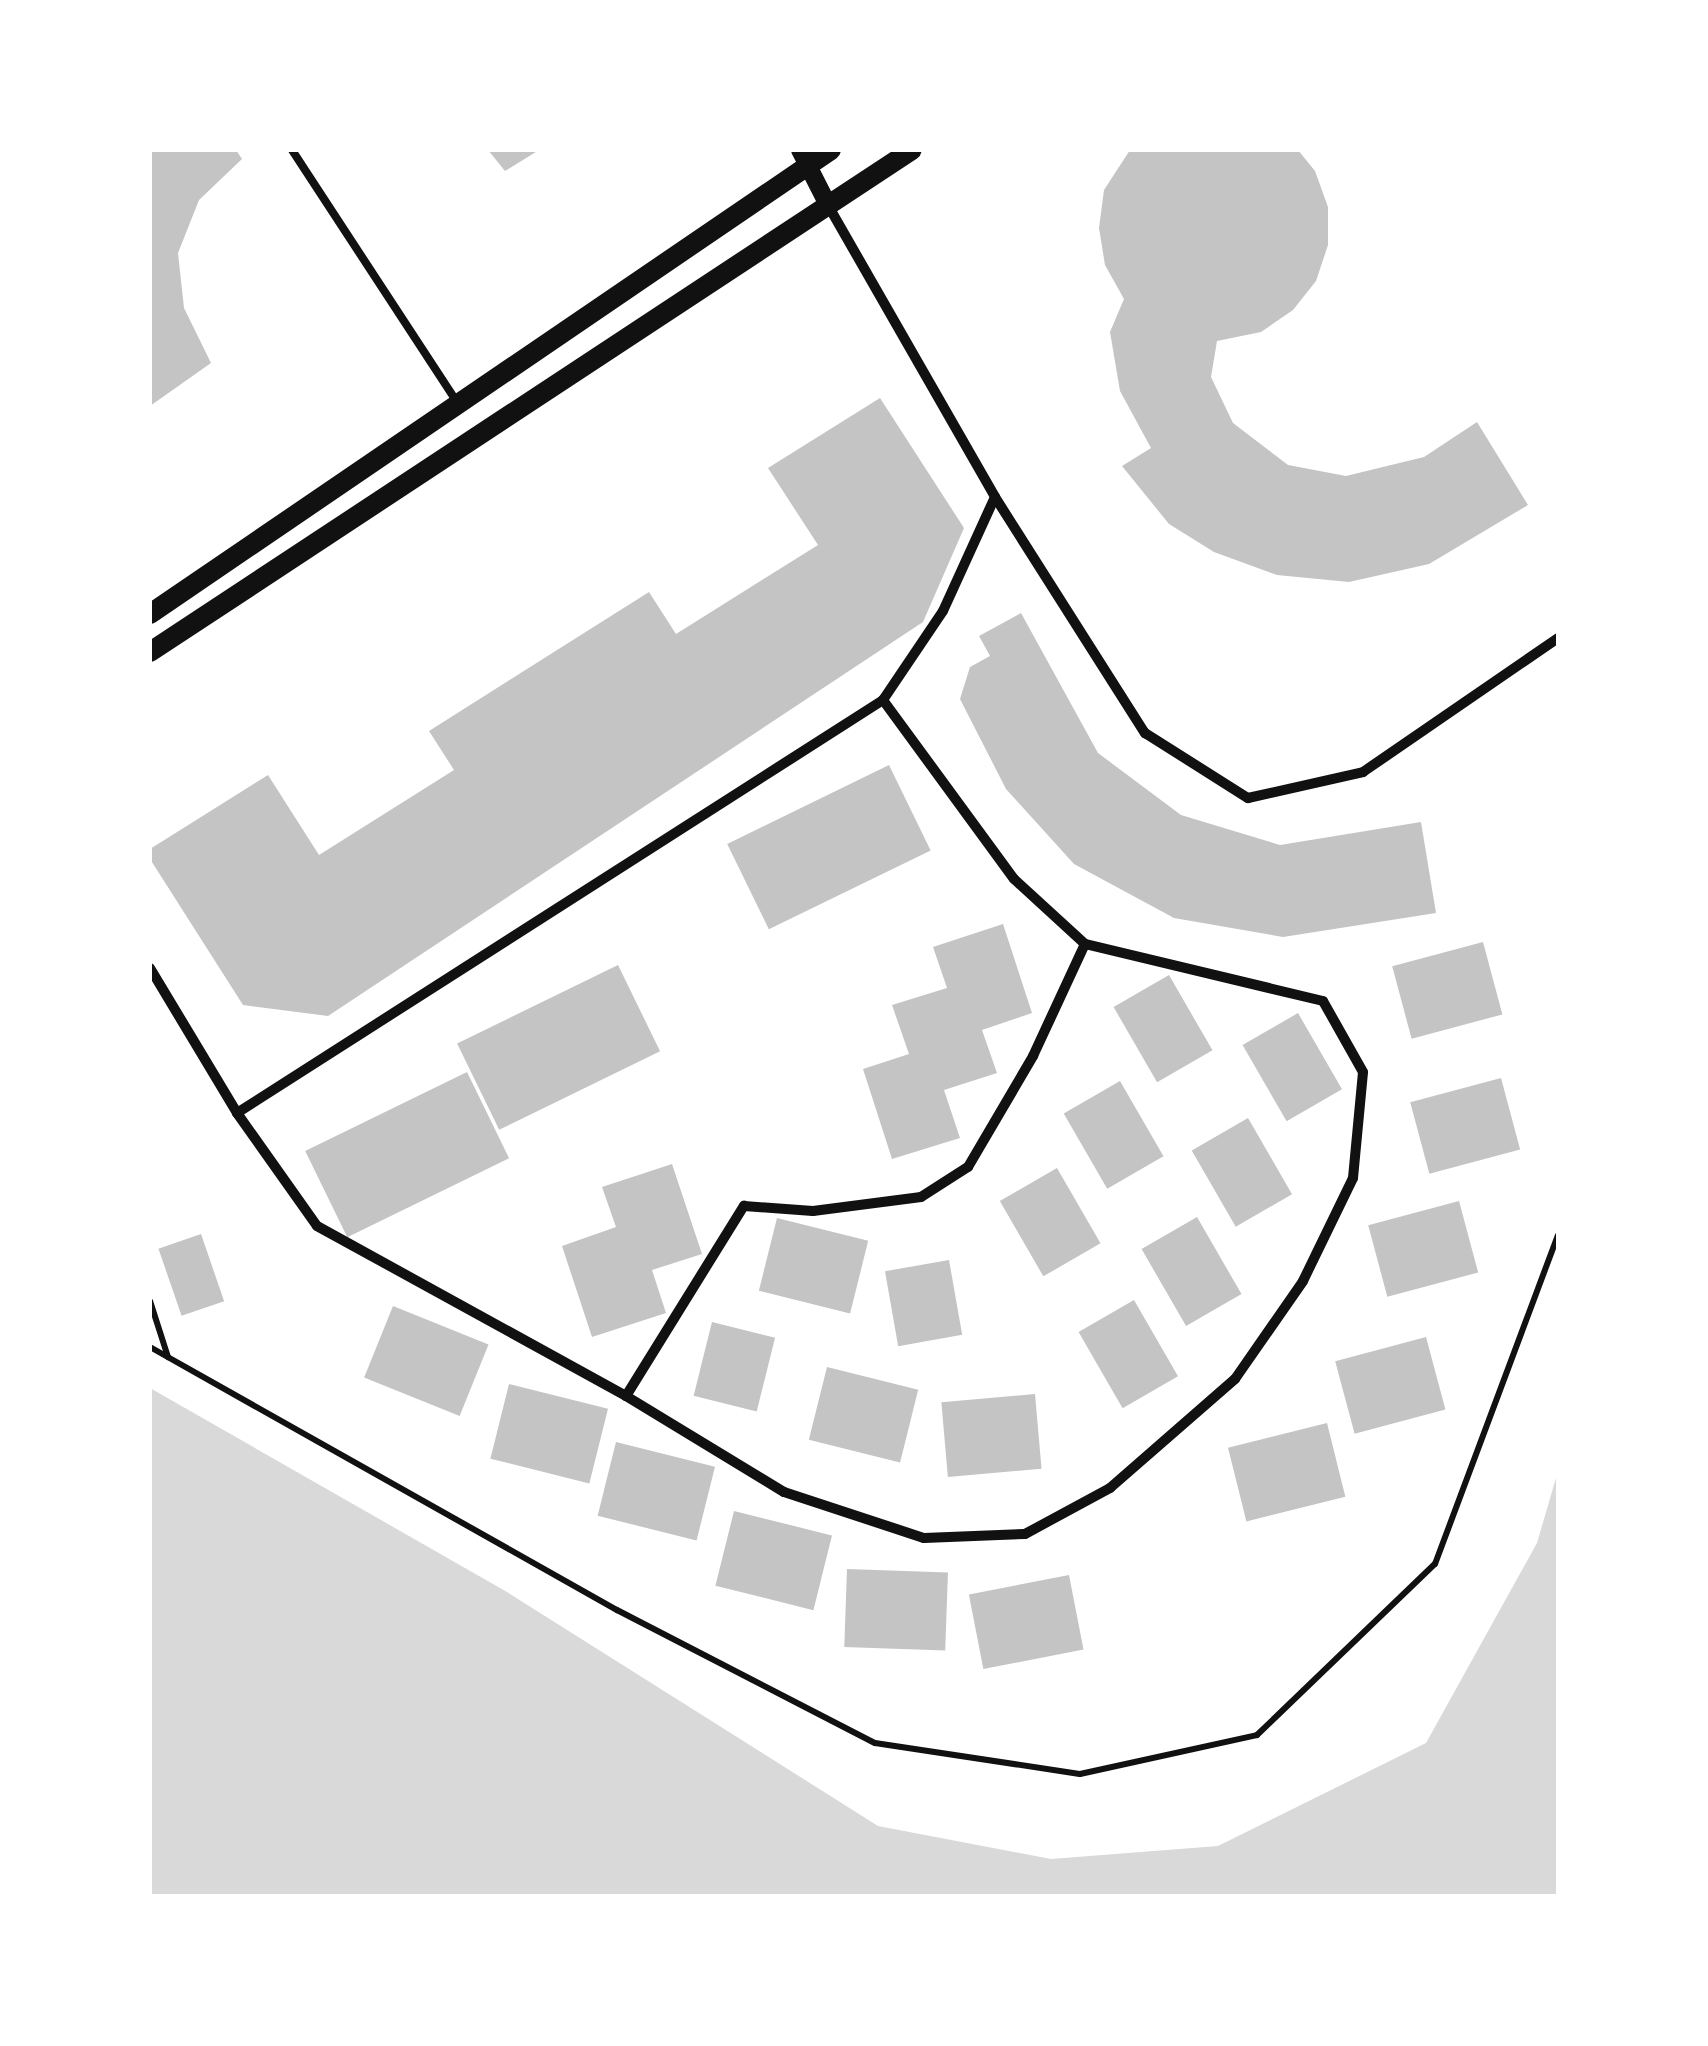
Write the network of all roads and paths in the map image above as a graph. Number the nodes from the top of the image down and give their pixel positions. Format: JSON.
{"nodes":[{"id":1,"x":292,"y":150,"type":"edge"},
{"id":2,"x":831,"y":150,"type":"edge"},
{"id":3,"x":912,"y":150,"type":"edge"},
{"id":4,"x":805,"y":157,"type":"edge"},
{"id":5,"x":829,"y":206,"type":"junction"},
{"id":6,"x":458,"y":404,"type":"junction"},
{"id":7,"x":995,"y":496,"type":"junction"},
{"id":8,"x":150,"y":614,"type":"edge"},
{"id":9,"x":1558,"y":638,"type":"edge"},
{"id":10,"x":150,"y":652,"type":"edge"},
{"id":11,"x":883,"y":700,"type":"junction"},
{"id":12,"x":1085,"y":944,"type":"junction"},
{"id":13,"x":150,"y":968,"type":"edge"},
{"id":14,"x":237,"y":1113,"type":"junction"},
{"id":15,"x":1558,"y":1236,"type":"edge"},
{"id":16,"x":150,"y":1301,"type":"edge"},
{"id":17,"x":150,"y":1347,"type":"edge"},
{"id":18,"x":169,"y":1358,"type":"junction"},
{"id":19,"x":626,"y":1396,"type":"junction"}],
"edges":[{"from":1,"to":6,"type":"lane"},
{"from":2,"to":4,"type":"main road"},
{"from":3,"to":5,"type":"main road"},
{"from":4,"to":5,"type":"street"},
{"from":4,"to":6,"type":"main road"},
{"from":5,"to":7,"type":"street"},
{"from":5,"to":10,"type":"main road"},
{"from":6,"to":8,"type":"main road"},
{"from":7,"to":9,"type":"street"},
{"from":7,"to":11,"type":"street"},
{"from":11,"to":12,"type":"street"},
{"from":11,"to":14,"type":"street"},
{"from":12,"to":19,"type":"street"},
{"from":12,"to":19,"type":"street"},
{"from":13,"to":14,"type":"street"},
{"from":14,"to":19,"type":"street"},
{"from":15,"to":18,"type":"path"},
{"from":16,"to":18,"type":"path"},
{"from":17,"to":18,"type":"path"}]}
